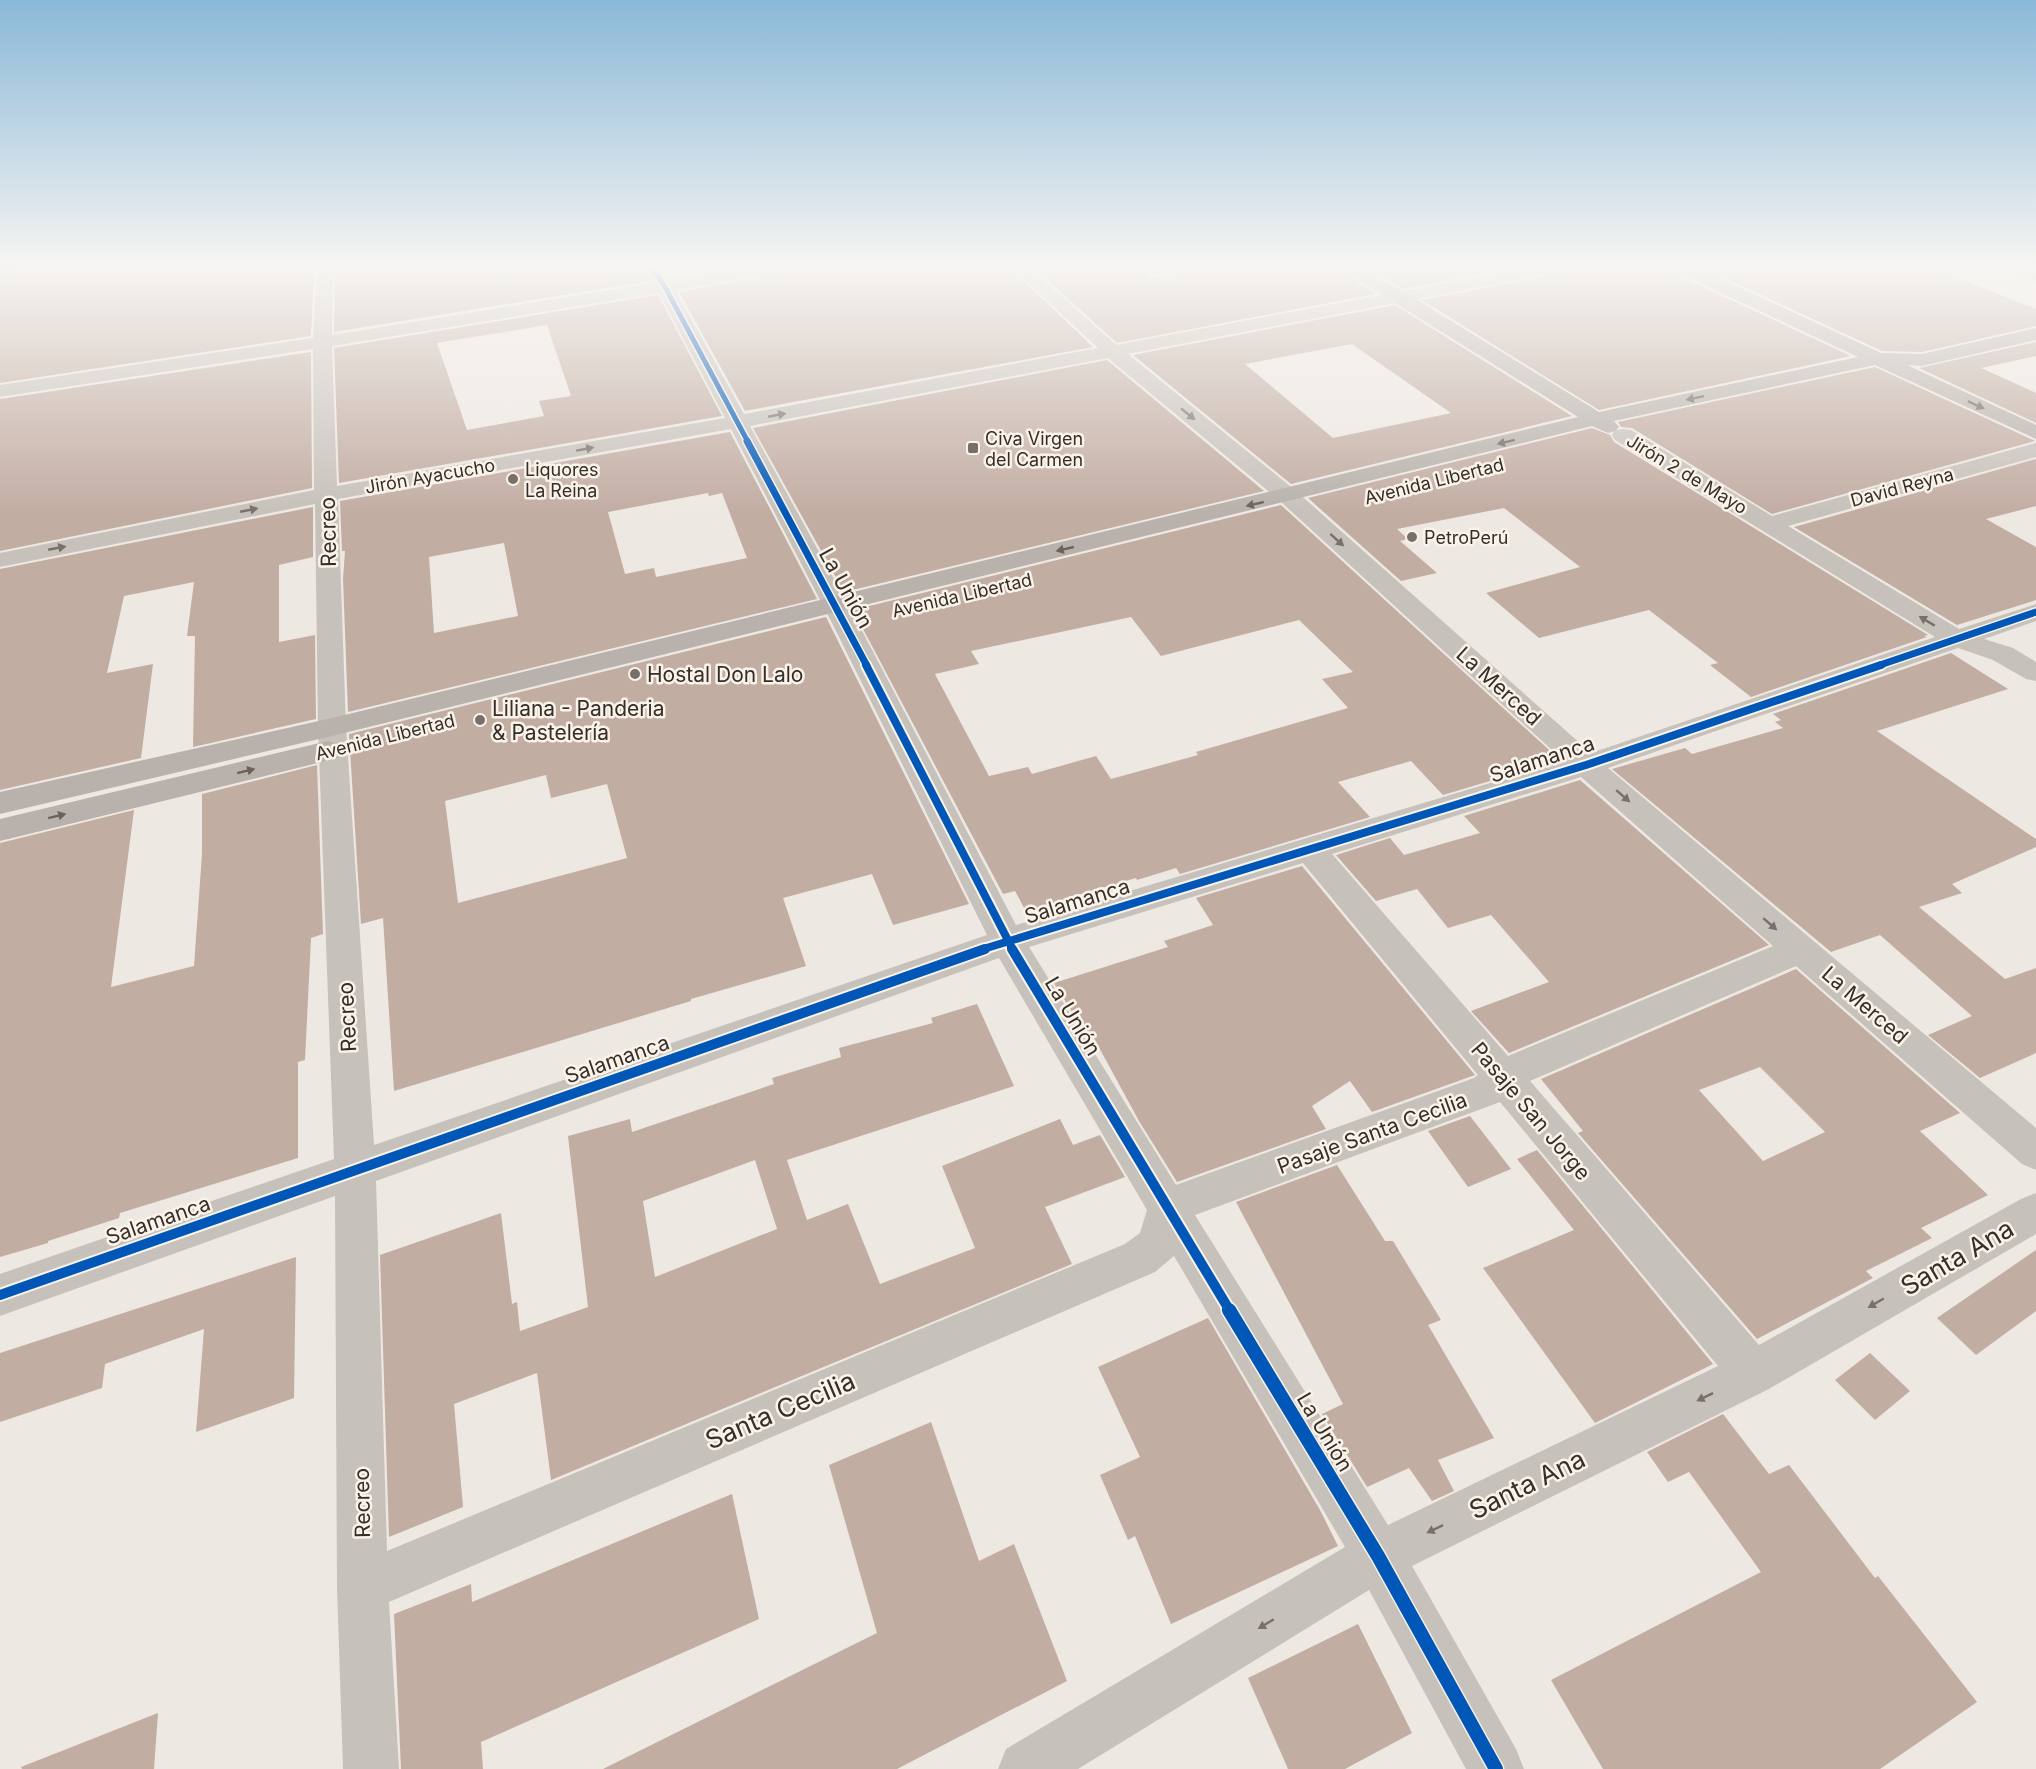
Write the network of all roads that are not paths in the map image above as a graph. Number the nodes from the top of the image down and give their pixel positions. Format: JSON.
{"nodes":[{"id":1,"x":286,"y":348,"type":"edge"},
{"id":2,"x":322,"y":348,"type":"edge"},
{"id":3,"x":696,"y":348,"type":"edge"},
{"id":4,"x":1108,"y":348,"type":"edge"},
{"id":5,"x":1130,"y":348,"type":"edge"},
{"id":6,"x":1482,"y":348,"type":"edge"},
{"id":7,"x":1852,"y":348,"type":"edge"},
{"id":8,"x":1984,"y":348,"type":"edge"},
{"id":9,"x":1112,"y":351,"type":"junction"},
{"id":10,"x":1876,"y":359,"type":"junction"},
{"id":11,"x":1913,"y":366,"type":"junction"},
{"id":12,"x":0,"y":391,"type":"edge"},
{"id":13,"x":1597,"y":419,"type":"junction"},
{"id":14,"x":737,"y":422,"type":"junction"},
{"id":15,"x":2036,"y":433,"type":"edge"},
{"id":16,"x":1623,"y":435,"type":"junction"},
{"id":17,"x":2036,"y":450,"type":"edge"},
{"id":18,"x":327,"y":494,"type":"junction"},
{"id":19,"x":1298,"y":504,"type":"junction"},
{"id":20,"x":1768,"y":524,"type":"junction"},
{"id":21,"x":0,"y":560,"type":"edge"},
{"id":22,"x":2036,"y":612,"type":"edge"},
{"id":23,"x":839,"y":614,"type":"junction"},
{"id":24,"x":1955,"y":638,"type":"junction"},
{"id":25,"x":2036,"y":673,"type":"edge"},
{"id":26,"x":333,"y":738,"type":"junction"},
{"id":27,"x":1586,"y":765,"type":"junction"},
{"id":28,"x":0,"y":803,"type":"edge"},
{"id":29,"x":0,"y":830,"type":"edge"},
{"id":30,"x":1310,"y":849,"type":"junction"},
{"id":31,"x":1007,"y":941,"type":"junction"},
{"id":32,"x":1800,"y":949,"type":"junction"},
{"id":33,"x":1502,"y":1076,"type":"junction"},
{"id":34,"x":2036,"y":1152,"type":"edge"},
{"id":35,"x":355,"y":1170,"type":"junction"},
{"id":36,"x":1169,"y":1206,"type":"junction"},
{"id":37,"x":2036,"y":1212,"type":"edge"},
{"id":38,"x":0,"y":1295,"type":"edge"},
{"id":39,"x":1753,"y":1373,"type":"junction"},
{"id":40,"x":1378,"y":1556,"type":"junction"},
{"id":41,"x":363,"y":1587,"type":"junction"},
{"id":42,"x":371,"y":1769,"type":"edge"},
{"id":43,"x":1026,"y":1769,"type":"edge"},
{"id":44,"x":1496,"y":1769,"type":"edge"}],
"edges":[{"from":1,"to":12,"type":"street"},
{"from":2,"to":18,"type":"street","name":"Recreo"},
{"from":3,"to":14,"type":"street","name":"La Unión"},
{"from":4,"to":9,"type":"street","name":"La Merced"},
{"from":5,"to":9,"type":"street","name":"Jirón Ayacucho"},
{"from":6,"to":13,"type":"main road","name":"Jirón 2 de Mayo"},
{"from":7,"to":10,"type":"main road"},
{"from":8,"to":11,"type":"main road","name":"Avenida Libertad"},
{"from":14,"to":9,"type":"street","name":"Jirón Ayacucho","one_way":true},
{"from":9,"to":19,"type":"street","name":"La Merced","one_way":true},
{"from":10,"to":11,"type":"main road","name":"Avenida Libertad"},
{"from":10,"to":13,"type":"main road","name":"Avenida Libertad","one_way":true},
{"from":11,"to":15,"type":"main road","one_way":true},
{"from":11,"to":16,"type":"main road","name":"Avenida Libertad"},
{"from":13,"to":16,"type":"main road","name":"Jirón 2 de Mayo"},
{"from":13,"to":19,"type":"main road","name":"Avenida Libertad","one_way":true},
{"from":18,"to":14,"type":"street","name":"Jirón Ayacucho","one_way":true},
{"from":14,"to":23,"type":"street","name":"La Unión"},
{"from":16,"to":19,"type":"main road","name":"Avenida Libertad"},
{"from":16,"to":20,"type":"street","name":"Jirón 2 de Mayo"},
{"from":17,"to":20,"type":"street","name":"David Reyna"},
{"from":21,"to":18,"type":"street","name":"Jirón Ayacucho","one_way":true},
{"from":18,"to":26,"type":"street","name":"Recreo"},
{"from":19,"to":23,"type":"main road","name":"Avenida Libertad"},
{"from":19,"to":27,"type":"street","name":"La Merced","one_way":true},
{"from":24,"to":20,"type":"street","name":"Jirón 2 de Mayo","one_way":true},
{"from":22,"to":24,"type":"street","name":"Salamanca"},
{"from":23,"to":26,"type":"main road","name":"Avenida Libertad"},
{"from":23,"to":31,"type":"street","name":"La Unión"},
{"from":24,"to":25,"type":"street","name":"Jirón 2 de Mayo"},
{"from":24,"to":27,"type":"street","name":"Salamanca"},
{"from":26,"to":28,"type":"main road","name":"Avenida Libertad"},
{"from":29,"to":26,"type":"main road","name":"Avenida Libertad","one_way":true},
{"from":26,"to":35,"type":"street","name":"Recreo"},
{"from":27,"to":30,"type":"street","name":"Salamanca"},
{"from":27,"to":32,"type":"street","name":"La Merced","one_way":true},
{"from":30,"to":31,"type":"street","name":"Salamanca"},
{"from":30,"to":33,"type":"street","name":"Pasaje San Jorge"},
{"from":31,"to":35,"type":"street","name":"Salamanca"},
{"from":31,"to":36,"type":"street","name":"La Unión"},
{"from":32,"to":33,"type":"street","name":"Pasaje Santa Cecilia"},
{"from":32,"to":34,"type":"street","name":"La Merced"},
{"from":33,"to":36,"type":"street","name":"Pasaje Santa Cecilia"},
{"from":33,"to":39,"type":"street","name":"Pasaje San Jorge"},
{"from":35,"to":38,"type":"street","name":"Salamanca"},
{"from":35,"to":41,"type":"street","name":"Recreo"},
{"from":36,"to":40,"type":"street","name":"La Unión"},
{"from":36,"to":41,"type":"street","name":"Santa Cecilia"},
{"from":37,"to":39,"type":"street","name":"Santa Ana","one_way":true},
{"from":39,"to":40,"type":"street","name":"Santa Ana","one_way":true},
{"from":40,"to":43,"type":"street","name":"Santa Ana","one_way":true},
{"from":40,"to":44,"type":"street","name":"La Unión"},
{"from":41,"to":42,"type":"street","name":"Recreo"}]}
